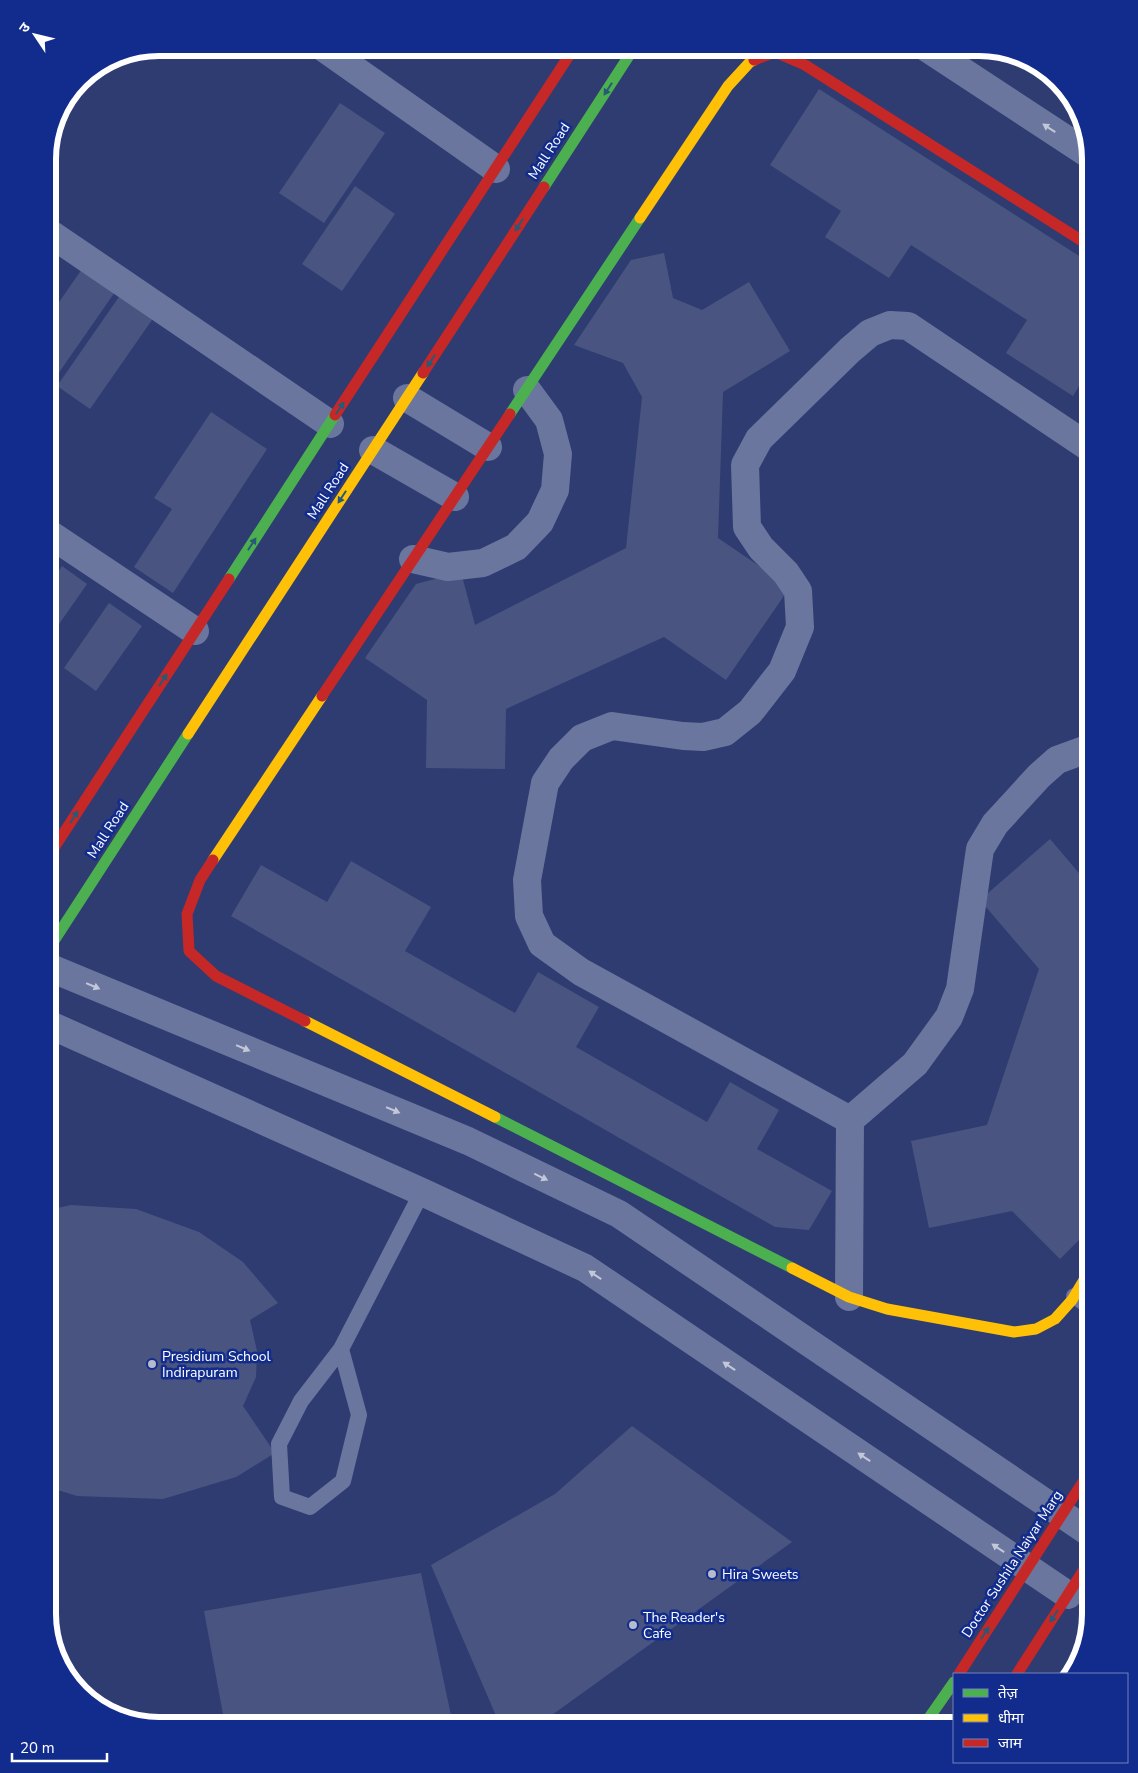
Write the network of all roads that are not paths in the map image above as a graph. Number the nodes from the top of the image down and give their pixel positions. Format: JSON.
{"nodes":[{"id":1,"x":335,"y":56,"type":"edge"},
{"id":2,"x":569,"y":56,"type":"edge"},
{"id":3,"x":629,"y":56,"type":"edge"},
{"id":4,"x":765,"y":56,"type":"edge"},
{"id":5,"x":784,"y":56,"type":"edge"},
{"id":6,"x":939,"y":56,"type":"edge"},
{"id":7,"x":1081,"y":149,"type":"edge"},
{"id":8,"x":496,"y":168,"type":"junction"},
{"id":9,"x":56,"y":237,"type":"edge"},
{"id":10,"x":1082,"y":241,"type":"edge"},
{"id":11,"x":527,"y":390,"type":"junction"},
{"id":12,"x":407,"y":398,"type":"junction"},
{"id":13,"x":330,"y":424,"type":"junction"},
{"id":14,"x":1082,"y":443,"type":"edge"},
{"id":15,"x":488,"y":447,"type":"junction"},
{"id":16,"x":373,"y":450,"type":"junction"},
{"id":17,"x":455,"y":497,"type":"junction"},
{"id":18,"x":56,"y":538,"type":"edge"},
{"id":19,"x":414,"y":559,"type":"junction"},
{"id":20,"x":195,"y":632,"type":"junction"},
{"id":21,"x":1082,"y":751,"type":"edge"},
{"id":22,"x":56,"y":836,"type":"edge"},
{"id":23,"x":56,"y":938,"type":"edge"},
{"id":24,"x":56,"y":970,"type":"edge"},
{"id":25,"x":56,"y":1028,"type":"edge"},
{"id":26,"x":850,"y":1120,"type":"junction"},
{"id":27,"x":422,"y":1192,"type":"junction"},
{"id":28,"x":1082,"y":1283,"type":"edge"},
{"id":29,"x":1074,"y":1296,"type":"junction"},
{"id":30,"x":849,"y":1297,"type":"junction"},
{"id":31,"x":1082,"y":1302,"type":"edge"},
{"id":32,"x":341,"y":1348,"type":"junction"},
{"id":33,"x":1082,"y":1483,"type":"edge"},
{"id":34,"x":1062,"y":1514,"type":"junction"},
{"id":35,"x":1082,"y":1528,"type":"edge"},
{"id":36,"x":1028,"y":1568,"type":"junction"},
{"id":37,"x":1082,"y":1573,"type":"edge"},
{"id":38,"x":1068,"y":1595,"type":"junction"},
{"id":39,"x":960,"y":1673,"type":"edge"},
{"id":40,"x":1018,"y":1673,"type":"edge"},
{"id":41,"x":953,"y":1683,"type":"edge"},
{"id":42,"x":930,"y":1717,"type":"edge"}],
"edges":[{"from":1,"to":8,"type":"street"},
{"from":2,"to":8,"type":"street"},
{"from":3,"to":12,"type":"street","name":"Mall Road","one_way":true},
{"from":4,"to":11,"type":"street"},
{"from":5,"to":10,"type":"street"},
{"from":7,"to":6,"type":"street","one_way":true},
{"from":13,"to":8,"type":"street","one_way":true},
{"from":9,"to":13,"type":"street"},
{"from":11,"to":15,"type":"street"},
{"from":11,"to":19,"type":"street"},
{"from":12,"to":15,"type":"street"},
{"from":12,"to":16,"type":"street","name":"Mall Road"},
{"from":20,"to":13,"type":"street","one_way":true},
{"from":14,"to":26,"type":"street"},
{"from":15,"to":17,"type":"street"},
{"from":16,"to":17,"type":"street"},
{"from":16,"to":23,"type":"street","name":"Mall Road","one_way":true},
{"from":17,"to":19,"type":"street"},
{"from":18,"to":20,"type":"street"},
{"from":19,"to":30,"type":"street"},
{"from":22,"to":20,"type":"street","one_way":true},
{"from":21,"to":26,"type":"street"},
{"from":24,"to":34,"type":"street","one_way":true},
{"from":25,"to":27,"type":"street"},
{"from":26,"to":30,"type":"street"},
{"from":27,"to":32,"type":"lane"},
{"from":36,"to":27,"type":"street","one_way":true},
{"from":28,"to":29,"type":"street"},
{"from":29,"to":30,"type":"street"},
{"from":29,"to":31,"type":"lane"},
{"from":32,"to":32,"type":"lane"},
{"from":33,"to":34,"type":"street","name":"Doctor Sushila Naiyar Marg"},
{"from":34,"to":35,"type":"street"},
{"from":34,"to":36,"type":"street","name":"Doctor Sushila Naiyar Marg"},
{"from":36,"to":38,"type":"street"},
{"from":39,"to":36,"type":"street","name":"Doctor Sushila Naiyar Marg","one_way":true},
{"from":37,"to":38,"type":"street"},
{"from":38,"to":40,"type":"street","one_way":true},
{"from":41,"to":42,"type":"street"}]}
